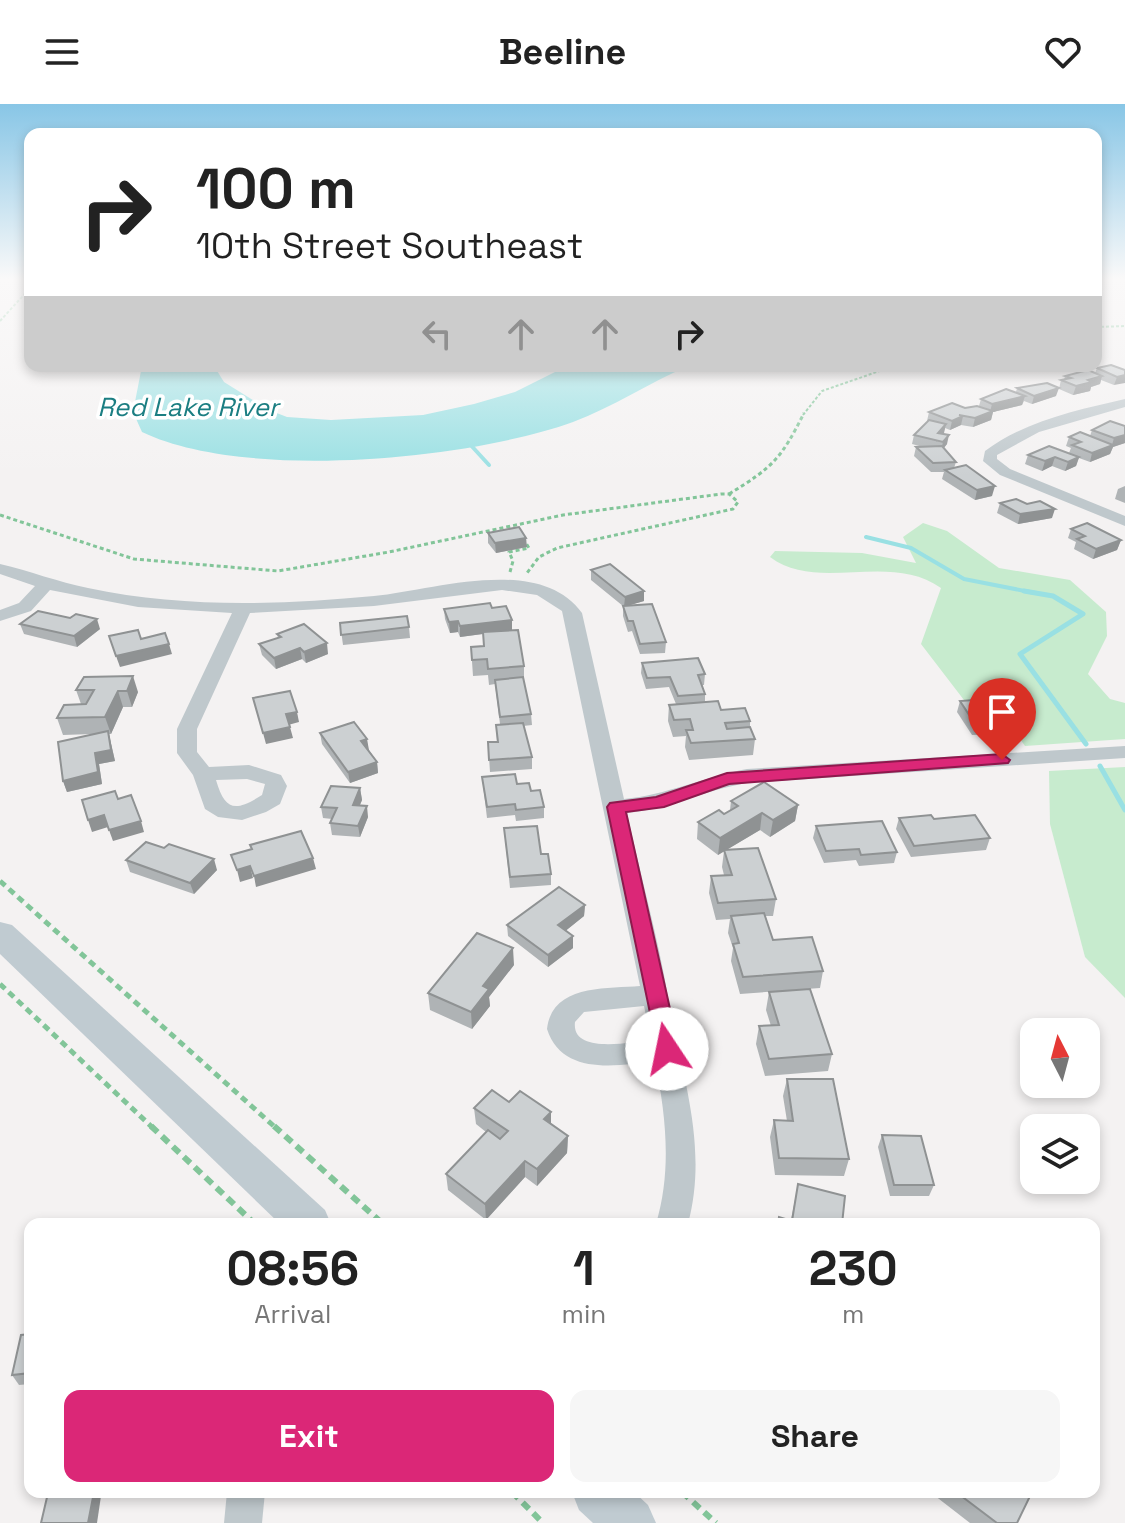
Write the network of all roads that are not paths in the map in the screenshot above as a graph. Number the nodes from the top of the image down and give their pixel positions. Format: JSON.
{"nodes":[{"id":1,"x":1125,"y":403,"type":"edge"},
{"id":2,"x":1125,"y":521,"type":"edge"},
{"id":3,"x":6,"y":576,"type":"edge"},
{"id":4,"x":46,"y":584,"type":"junction"},
{"id":5,"x":243,"y":609,"type":"junction"},
{"id":6,"x":0,"y":616,"type":"edge"},
{"id":7,"x":1125,"y":752,"type":"edge"},
{"id":8,"x":203,"y":774,"type":"dead end"},
{"id":9,"x":616,"y":807,"type":"junction"},
{"id":10,"x":0,"y":934,"type":"edge"},
{"id":11,"x":656,"y":994,"type":"junction"},
{"id":12,"x":667,"y":1049,"type":"junction"},
{"id":13,"x":304,"y":1218,"type":"edge"},
{"id":14,"x":673,"y":1218,"type":"edge"},
{"id":15,"x":245,"y":1498,"type":"edge"},
{"id":16,"x":603,"y":1498,"type":"edge"},
{"id":17,"x":243,"y":1523,"type":"edge"},
{"id":18,"x":630,"y":1523,"type":"edge"}],
"edges":[{"from":1,"to":2,"type":"street"},
{"from":3,"to":4,"type":"street"},
{"from":4,"to":5,"type":"street"},
{"from":4,"to":6,"type":"street"},
{"from":5,"to":8,"type":"street"},
{"from":5,"to":9,"type":"street"},
{"from":7,"to":9,"type":"street"},
{"from":9,"to":11,"type":"street"},
{"from":10,"to":13,"type":"street"},
{"from":11,"to":12,"type":"street"},
{"from":11,"to":12,"type":"street"},
{"from":12,"to":14,"type":"street"},
{"from":15,"to":17,"type":"street"},
{"from":16,"to":18,"type":"street"}]}
